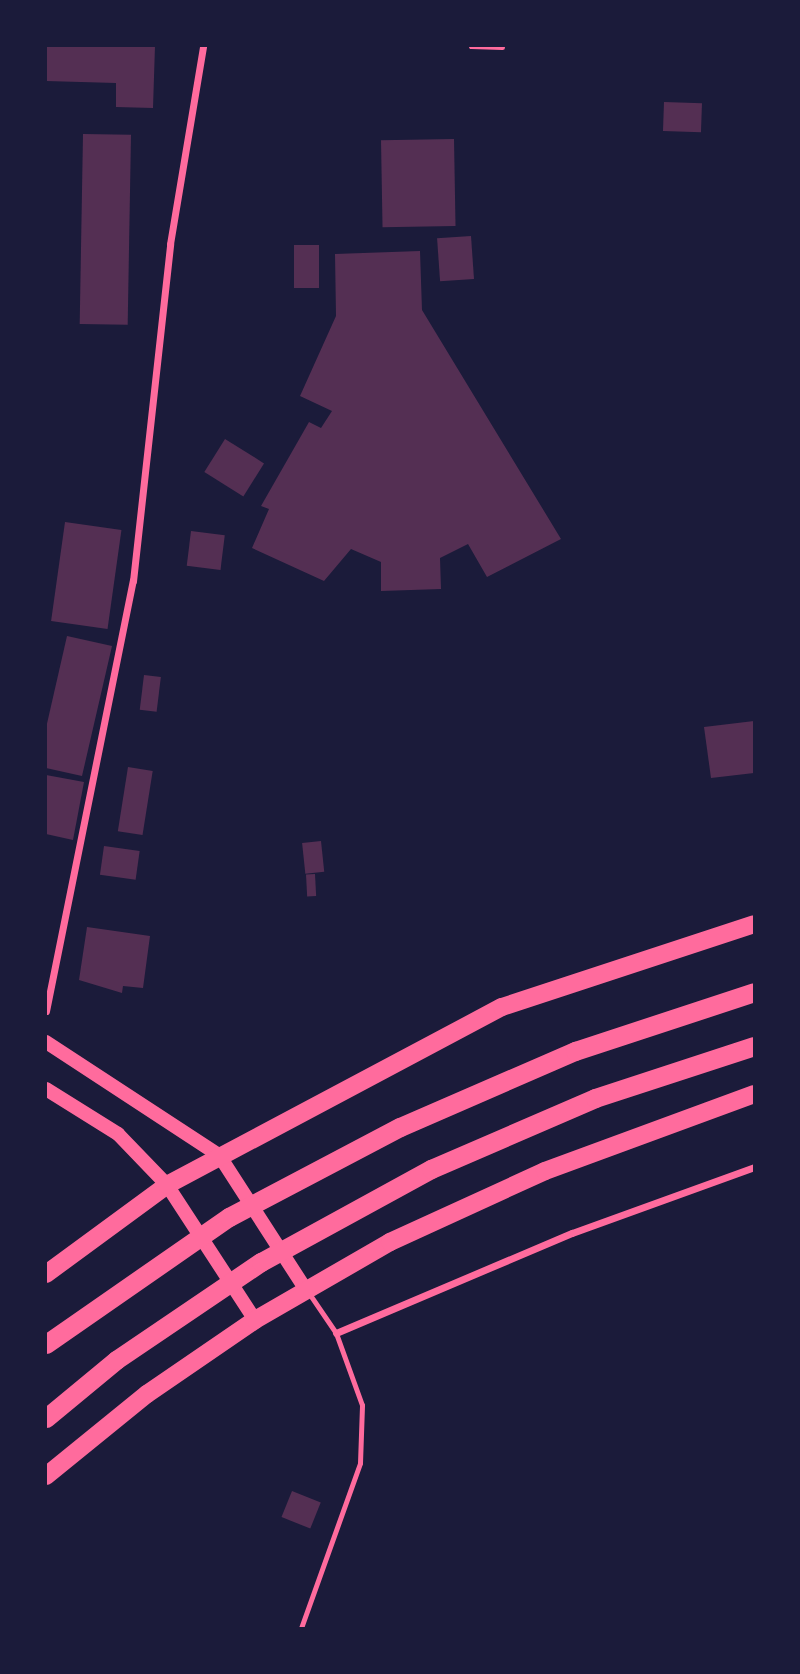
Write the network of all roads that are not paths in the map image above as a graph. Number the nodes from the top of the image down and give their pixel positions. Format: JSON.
{"nodes":[{"id":1,"x":203,"y":46,"type":"edge"},
{"id":2,"x":471,"y":46,"type":"edge"},
{"id":3,"x":502,"y":47,"type":"edge"},
{"id":4,"x":754,"y":925,"type":"edge"},
{"id":5,"x":754,"y":992,"type":"edge"},
{"id":6,"x":46,"y":1011,"type":"edge"},
{"id":7,"x":46,"y":1042,"type":"edge"},
{"id":8,"x":754,"y":1046,"type":"edge"},
{"id":9,"x":46,"y":1089,"type":"edge"},
{"id":10,"x":754,"y":1094,"type":"edge"},
{"id":11,"x":219,"y":1155,"type":"junction"},
{"id":12,"x":754,"y":1167,"type":"edge"},
{"id":13,"x":167,"y":1185,"type":"junction"},
{"id":14,"x":46,"y":1273,"type":"edge"},
{"id":15,"x":306,"y":1290,"type":"junction"},
{"id":16,"x":255,"y":1320,"type":"junction"},
{"id":17,"x":336,"y":1333,"type":"junction"},
{"id":18,"x":46,"y":1344,"type":"edge"},
{"id":19,"x":46,"y":1418,"type":"edge"},
{"id":20,"x":46,"y":1476,"type":"edge"},
{"id":21,"x":301,"y":1629,"type":"edge"}],
"edges":[{"from":1,"to":6,"type":"street"},
{"from":2,"to":3,"type":"lane"},
{"from":4,"to":11,"type":"main road"},
{"from":5,"to":18,"type":"highway"},
{"from":7,"to":11,"type":"main road"},
{"from":8,"to":19,"type":"highway"},
{"from":9,"to":13,"type":"main road"},
{"from":10,"to":15,"type":"main road"},
{"from":11,"to":13,"type":"main road"},
{"from":11,"to":15,"type":"main road"},
{"from":12,"to":17,"type":"street"},
{"from":13,"to":14,"type":"main road"},
{"from":13,"to":16,"type":"main road"},
{"from":15,"to":16,"type":"main road"},
{"from":15,"to":17,"type":"lane"},
{"from":16,"to":20,"type":"main road"},
{"from":17,"to":21,"type":"lane"}]}
